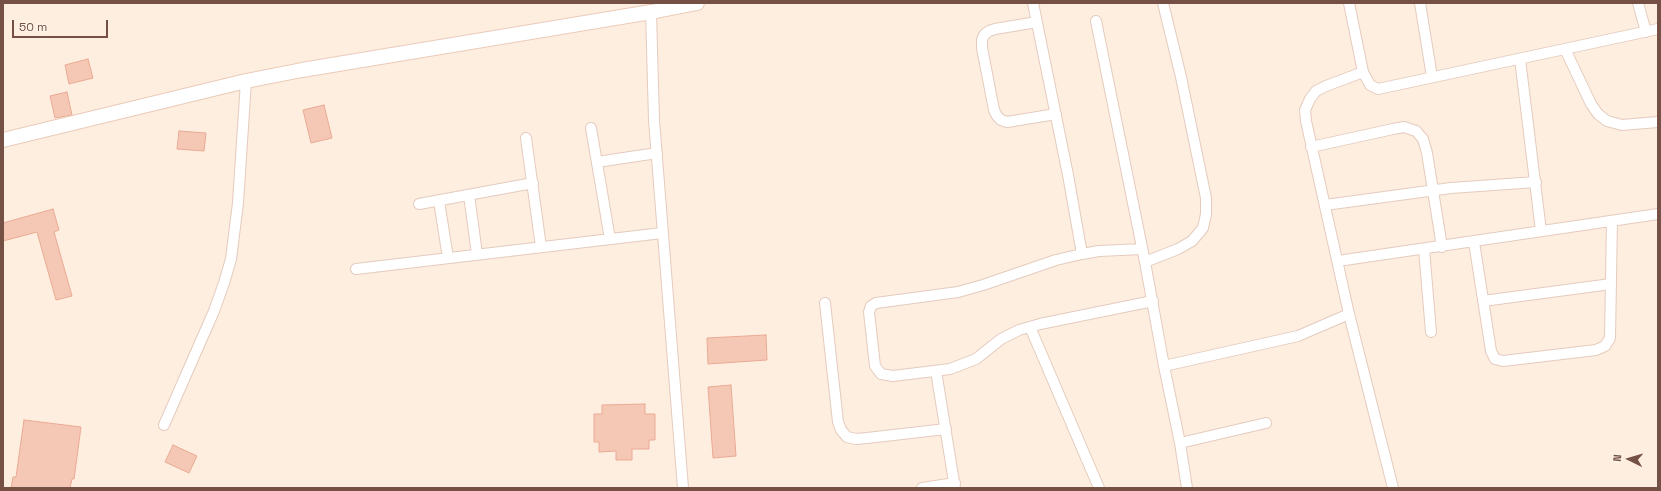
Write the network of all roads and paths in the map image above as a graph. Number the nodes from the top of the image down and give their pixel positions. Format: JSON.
{"nodes":[{"id":1,"x":697,"y":3,"type":"edge"},
{"id":2,"x":1033,"y":3,"type":"edge"},
{"id":3,"x":1163,"y":3,"type":"edge"},
{"id":4,"x":1349,"y":3,"type":"edge"},
{"id":5,"x":1420,"y":3,"type":"edge"},
{"id":6,"x":1638,"y":3,"type":"edge"},
{"id":7,"x":651,"y":12,"type":"junction"},
{"id":8,"x":1096,"y":21,"type":"dead end"},
{"id":9,"x":1037,"y":22,"type":"junction"},
{"id":10,"x":1658,"y":29,"type":"edge"},
{"id":11,"x":1646,"y":32,"type":"junction"},
{"id":12,"x":1565,"y":49,"type":"junction"},
{"id":13,"x":1520,"y":58,"type":"junction"},
{"id":14,"x":1363,"y":72,"type":"junction"},
{"id":15,"x":1432,"y":77,"type":"junction"},
{"id":16,"x":246,"y":81,"type":"junction"},
{"id":17,"x":1056,"y":114,"type":"junction"},
{"id":18,"x":1658,"y":122,"type":"edge"},
{"id":19,"x":591,"y":128,"type":"dead end"},
{"id":20,"x":526,"y":138,"type":"dead end"},
{"id":21,"x":3,"y":140,"type":"edge"},
{"id":22,"x":1311,"y":147,"type":"junction"},
{"id":23,"x":657,"y":153,"type":"junction"},
{"id":24,"x":597,"y":162,"type":"junction"},
{"id":25,"x":1536,"y":182,"type":"junction"},
{"id":26,"x":532,"y":183,"type":"junction"},
{"id":27,"x":1433,"y":191,"type":"junction"},
{"id":28,"x":470,"y":195,"type":"junction"},
{"id":29,"x":439,"y":200,"type":"junction"},
{"id":30,"x":419,"y":204,"type":"dead end"},
{"id":31,"x":1325,"y":205,"type":"junction"},
{"id":32,"x":1658,"y":214,"type":"edge"},
{"id":33,"x":1612,"y":220,"type":"junction"},
{"id":34,"x":1541,"y":231,"type":"junction"},
{"id":35,"x":662,"y":232,"type":"junction"},
{"id":36,"x":610,"y":239,"type":"junction"},
{"id":37,"x":1474,"y":242,"type":"junction"},
{"id":38,"x":541,"y":247,"type":"junction"},
{"id":39,"x":1442,"y":247,"type":"junction"},
{"id":40,"x":1142,"y":249,"type":"junction"},
{"id":41,"x":1424,"y":249,"type":"junction"},
{"id":42,"x":477,"y":254,"type":"junction"},
{"id":43,"x":1082,"y":254,"type":"junction"},
{"id":44,"x":448,"y":258,"type":"junction"},
{"id":45,"x":1145,"y":262,"type":"junction"},
{"id":46,"x":1338,"y":262,"type":"junction"},
{"id":47,"x":356,"y":269,"type":"dead end"},
{"id":48,"x":1611,"y":284,"type":"junction"},
{"id":49,"x":1153,"y":301,"type":"junction"},
{"id":50,"x":1483,"y":301,"type":"junction"},
{"id":51,"x":825,"y":303,"type":"dead end"},
{"id":52,"x":1349,"y":314,"type":"junction"},
{"id":53,"x":1030,"y":327,"type":"junction"},
{"id":54,"x":1431,"y":332,"type":"dead end"},
{"id":55,"x":1164,"y":366,"type":"junction"},
{"id":56,"x":936,"y":371,"type":"junction"},
{"id":57,"x":1266,"y":423,"type":"dead end"},
{"id":58,"x":164,"y":425,"type":"dead end"},
{"id":59,"x":946,"y":429,"type":"junction"},
{"id":60,"x":1180,"y":443,"type":"junction"},
{"id":61,"x":955,"y":485,"type":"edge"},
{"id":62,"x":683,"y":488,"type":"edge"},
{"id":63,"x":922,"y":488,"type":"edge"},
{"id":64,"x":1099,"y":488,"type":"edge"},
{"id":65,"x":1186,"y":488,"type":"edge"},
{"id":66,"x":1393,"y":488,"type":"edge"}],
"edges":[{"from":1,"to":7,"type":"street"},
{"from":2,"to":9,"type":"street"},
{"from":3,"to":45,"type":"street"},
{"from":4,"to":14,"type":"street"},
{"from":5,"to":15,"type":"street"},
{"from":6,"to":11,"type":"street"},
{"from":7,"to":16,"type":"street"},
{"from":7,"to":23,"type":"street"},
{"from":8,"to":40,"type":"street"},
{"from":9,"to":17,"type":"street"},
{"from":9,"to":17,"type":"street"},
{"from":10,"to":11,"type":"street"},
{"from":11,"to":12,"type":"street"},
{"from":12,"to":13,"type":"street"},
{"from":12,"to":18,"type":"street"},
{"from":13,"to":15,"type":"street"},
{"from":13,"to":25,"type":"street"},
{"from":14,"to":15,"type":"street"},
{"from":14,"to":22,"type":"street"},
{"from":16,"to":21,"type":"street"},
{"from":16,"to":58,"type":"street"},
{"from":17,"to":43,"type":"street"},
{"from":19,"to":24,"type":"street"},
{"from":20,"to":26,"type":"street"},
{"from":22,"to":27,"type":"street"},
{"from":22,"to":31,"type":"street"},
{"from":23,"to":24,"type":"street"},
{"from":23,"to":35,"type":"street"},
{"from":24,"to":36,"type":"street"},
{"from":25,"to":27,"type":"street"},
{"from":25,"to":34,"type":"street"},
{"from":26,"to":28,"type":"street"},
{"from":26,"to":38,"type":"street"},
{"from":27,"to":31,"type":"street"},
{"from":27,"to":39,"type":"street"},
{"from":28,"to":29,"type":"street"},
{"from":28,"to":42,"type":"street"},
{"from":29,"to":30,"type":"street"},
{"from":29,"to":44,"type":"street"},
{"from":31,"to":46,"type":"street"},
{"from":32,"to":33,"type":"street"},
{"from":33,"to":34,"type":"street"},
{"from":33,"to":48,"type":"street"},
{"from":34,"to":37,"type":"street"},
{"from":35,"to":36,"type":"street"},
{"from":35,"to":62,"type":"street"},
{"from":36,"to":38,"type":"street"},
{"from":37,"to":39,"type":"street"},
{"from":37,"to":50,"type":"street"},
{"from":38,"to":42,"type":"street"},
{"from":39,"to":41,"type":"street"},
{"from":40,"to":43,"type":"street"},
{"from":40,"to":45,"type":"street"},
{"from":41,"to":46,"type":"street"},
{"from":41,"to":54,"type":"street"},
{"from":42,"to":44,"type":"street"},
{"from":43,"to":56,"type":"street"},
{"from":44,"to":47,"type":"street"},
{"from":45,"to":49,"type":"street"},
{"from":46,"to":52,"type":"street"},
{"from":48,"to":50,"type":"street"},
{"from":48,"to":50,"type":"street"},
{"from":49,"to":53,"type":"street"},
{"from":49,"to":55,"type":"street"},
{"from":51,"to":59,"type":"street"},
{"from":52,"to":55,"type":"street"},
{"from":52,"to":66,"type":"street"},
{"from":53,"to":56,"type":"street"},
{"from":53,"to":64,"type":"street"},
{"from":55,"to":60,"type":"street"},
{"from":56,"to":59,"type":"street"},
{"from":57,"to":60,"type":"street"},
{"from":59,"to":61,"type":"street"},
{"from":60,"to":65,"type":"street"},
{"from":61,"to":63,"type":"street"}]}
